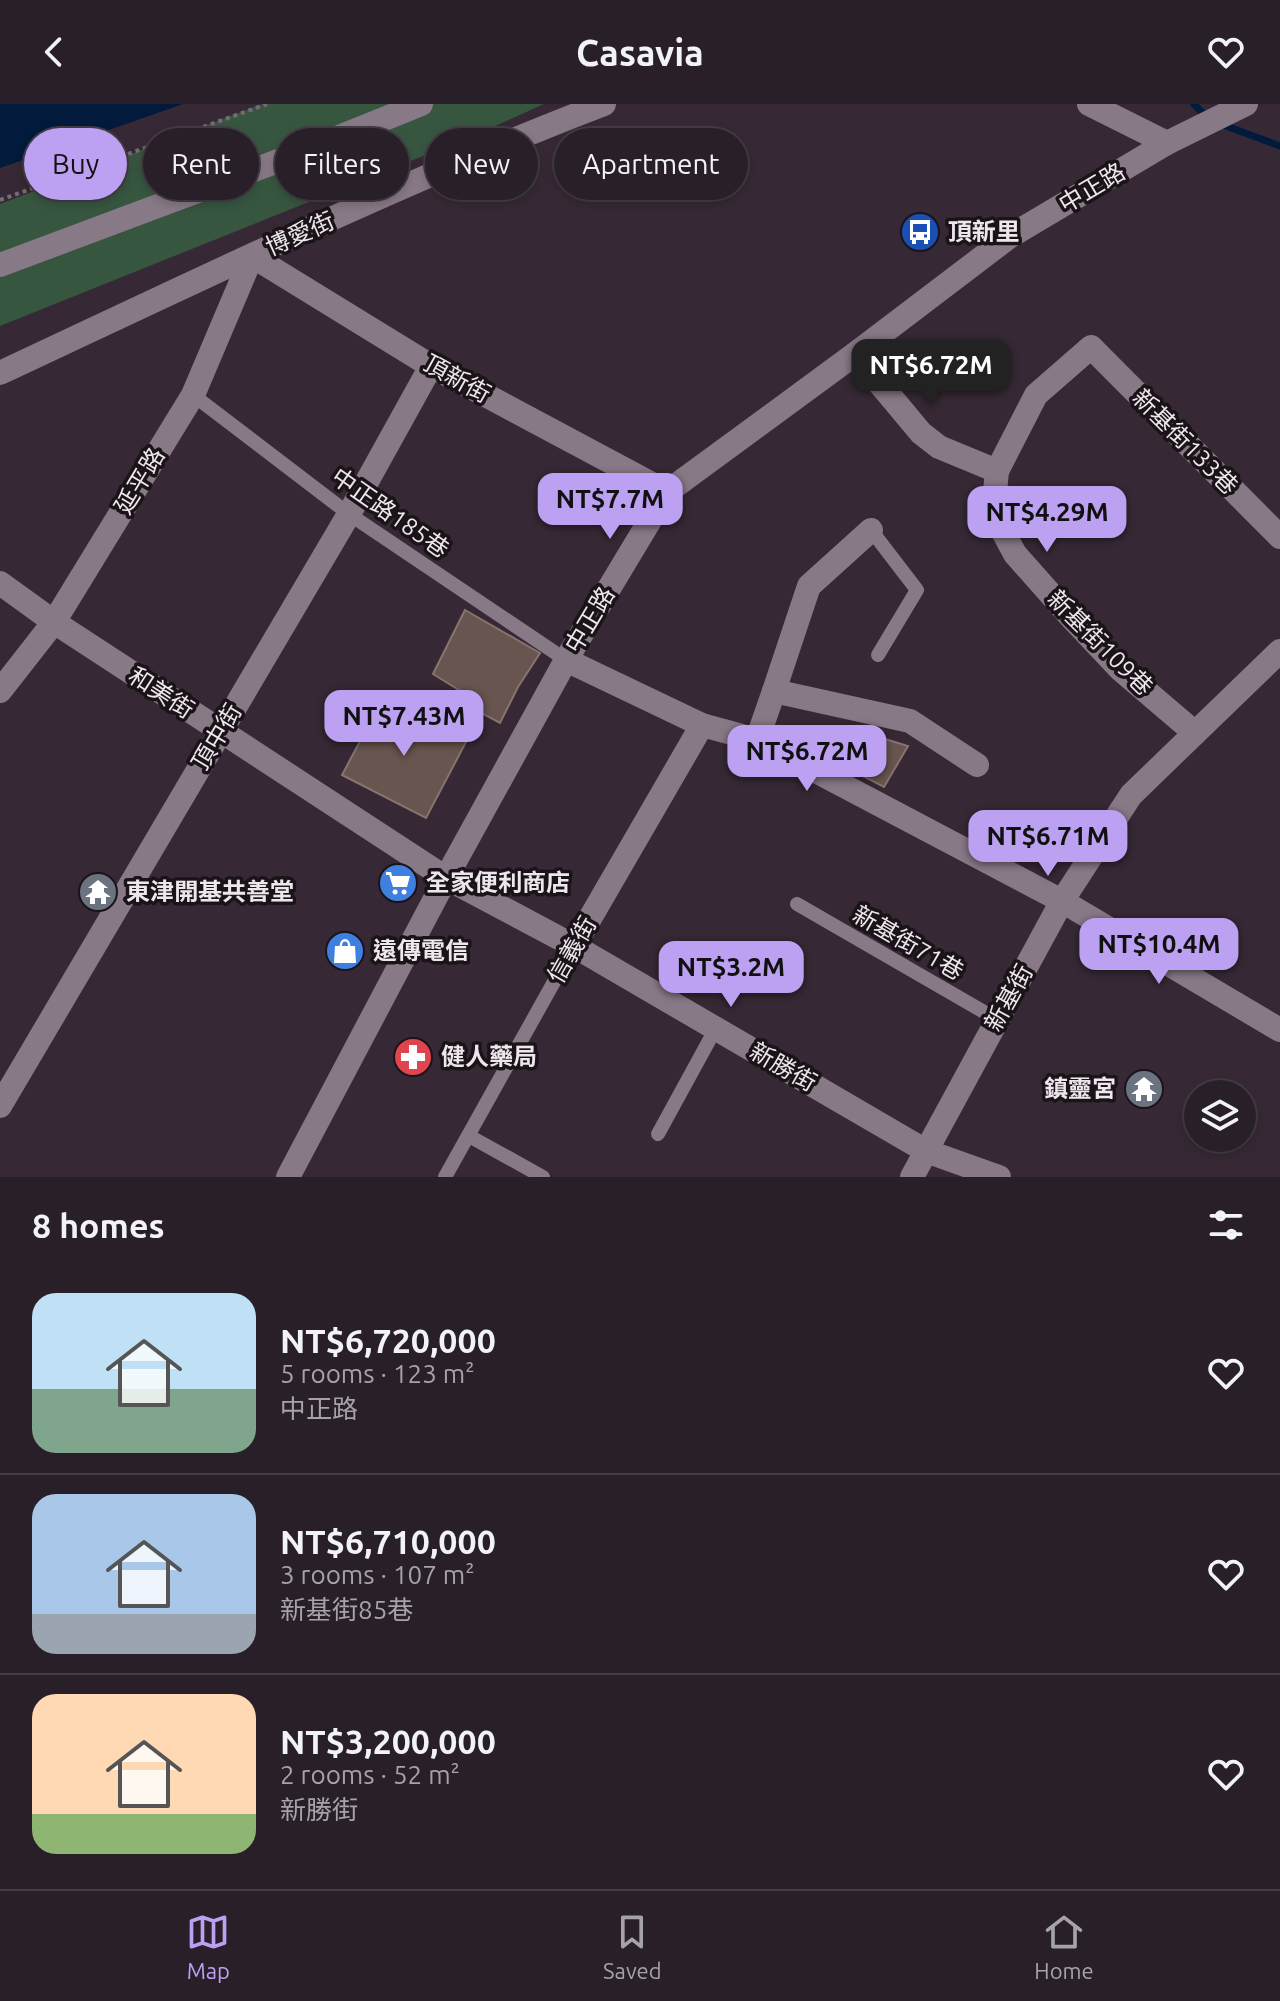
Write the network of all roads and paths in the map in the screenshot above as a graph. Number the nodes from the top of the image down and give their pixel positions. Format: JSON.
{"nodes":[{"id":1,"x":267,"y":104,"type":"edge"},
{"id":2,"x":421,"y":104,"type":"edge"},
{"id":3,"x":604,"y":104,"type":"edge"},
{"id":4,"x":1089,"y":104,"type":"edge"},
{"id":5,"x":1246,"y":104,"type":"edge"},
{"id":6,"x":1176,"y":139,"type":"junction"},
{"id":7,"x":0,"y":200,"type":"edge"},
{"id":8,"x":252,"y":256,"type":"junction"},
{"id":9,"x":0,"y":265,"type":"edge"},
{"id":10,"x":1091,"y":347,"type":"joint"},
{"id":11,"x":855,"y":354,"type":"junction"},
{"id":12,"x":431,"y":366,"type":"junction"},
{"id":13,"x":0,"y":373,"type":"edge"},
{"id":14,"x":193,"y":395,"type":"junction"},
{"id":15,"x":997,"y":471,"type":"junction"},
{"id":16,"x":667,"y":492,"type":"junction"},
{"id":17,"x":349,"y":514,"type":"junction"},
{"id":18,"x":871,"y":530,"type":"joint"},
{"id":19,"x":1280,"y":537,"type":"edge"},
{"id":20,"x":0,"y":583,"type":"edge"},
{"id":21,"x":54,"y":622,"type":"junction"},
{"id":22,"x":1280,"y":651,"type":"edge"},
{"id":23,"x":878,"y":655,"type":"dead end"},
{"id":24,"x":566,"y":660,"type":"junction"},
{"id":25,"x":0,"y":691,"type":"edge"},
{"id":26,"x":774,"y":691,"type":"junction"},
{"id":27,"x":702,"y":725,"type":"junction"},
{"id":28,"x":219,"y":732,"type":"junction"},
{"id":29,"x":1195,"y":733,"type":"junction"},
{"id":30,"x":757,"y":740,"type":"junction"},
{"id":31,"x":977,"y":765,"type":"dead end"},
{"id":32,"x":446,"y":878,"type":"junction"},
{"id":33,"x":1062,"y":901,"type":"junction"},
{"id":34,"x":797,"y":904,"type":"dead end"},
{"id":35,"x":574,"y":946,"type":"junction"},
{"id":36,"x":998,"y":1020,"type":"junction"},
{"id":37,"x":716,"y":1028,"type":"junction"},
{"id":38,"x":1280,"y":1030,"type":"edge"},
{"id":39,"x":0,"y":1106,"type":"edge"},
{"id":40,"x":658,"y":1134,"type":"dead end"},
{"id":41,"x":469,"y":1136,"type":"junction"},
{"id":42,"x":926,"y":1151,"type":"junction"},
{"id":43,"x":288,"y":1177,"type":"edge"},
{"id":44,"x":445,"y":1177,"type":"edge"},
{"id":45,"x":543,"y":1177,"type":"edge"},
{"id":46,"x":912,"y":1177,"type":"edge"},
{"id":47,"x":999,"y":1177,"type":"edge"}],
"edges":[{"from":1,"to":7,"type":"path"},
{"from":2,"to":9,"type":"street"},
{"from":3,"to":8,"type":"street","name":"博愛街"},
{"from":4,"to":6,"type":"street"},
{"from":5,"to":6,"type":"street","name":"中正路"},
{"from":6,"to":11,"type":"street","name":"中正路"},
{"from":8,"to":12,"type":"street","name":"頂新街"},
{"from":8,"to":13,"type":"street","name":"博愛街"},
{"from":8,"to":14,"type":"street","name":"延平路"},
{"from":10,"to":15,"type":"street","name":"新基街109巷"},
{"from":10,"to":19,"type":"street","name":"新基街133巷"},
{"from":11,"to":15,"type":"street"},
{"from":11,"to":16,"type":"street","name":"中正路"},
{"from":12,"to":16,"type":"street","name":"頂新街"},
{"from":12,"to":17,"type":"street","name":"頂中街"},
{"from":14,"to":17,"type":"lane","name":"中正路185巷"},
{"from":14,"to":21,"type":"street","name":"延平路"},
{"from":15,"to":29,"type":"street","name":"新基街109巷"},
{"from":16,"to":24,"type":"street","name":"中正路"},
{"from":17,"to":24,"type":"lane","name":"中正路185巷"},
{"from":17,"to":28,"type":"street","name":"頂中街"},
{"from":18,"to":23,"type":"lane"},
{"from":18,"to":26,"type":"street"},
{"from":20,"to":21,"type":"street","name":"和美街"},
{"from":21,"to":25,"type":"street","name":"延平路"},
{"from":21,"to":28,"type":"street","name":"和美街"},
{"from":22,"to":29,"type":"street","name":"新基街"},
{"from":24,"to":27,"type":"street"},
{"from":24,"to":32,"type":"street","name":"中正路"},
{"from":26,"to":30,"type":"street"},
{"from":26,"to":31,"type":"street"},
{"from":27,"to":30,"type":"street"},
{"from":27,"to":35,"type":"street","name":"信義街"},
{"from":28,"to":32,"type":"street","name":"和美街"},
{"from":28,"to":39,"type":"street","name":"頂中街"},
{"from":29,"to":33,"type":"street","name":"新基街"},
{"from":30,"to":33,"type":"street"},
{"from":32,"to":35,"type":"street","name":"新勝街"},
{"from":32,"to":43,"type":"street","name":"中正路"},
{"from":33,"to":36,"type":"street","name":"新基街"},
{"from":33,"to":38,"type":"street"},
{"from":34,"to":36,"type":"lane","name":"新基街71巷"},
{"from":35,"to":37,"type":"street","name":"新勝街"},
{"from":35,"to":41,"type":"lane","name":"信義街"},
{"from":36,"to":42,"type":"street","name":"新基街"},
{"from":37,"to":40,"type":"lane"},
{"from":37,"to":42,"type":"street","name":"新勝街"},
{"from":41,"to":44,"type":"lane","name":"信義街"},
{"from":41,"to":45,"type":"lane"},
{"from":42,"to":46,"type":"street","name":"新基街"},
{"from":42,"to":47,"type":"street","name":"新勝街"}]}
